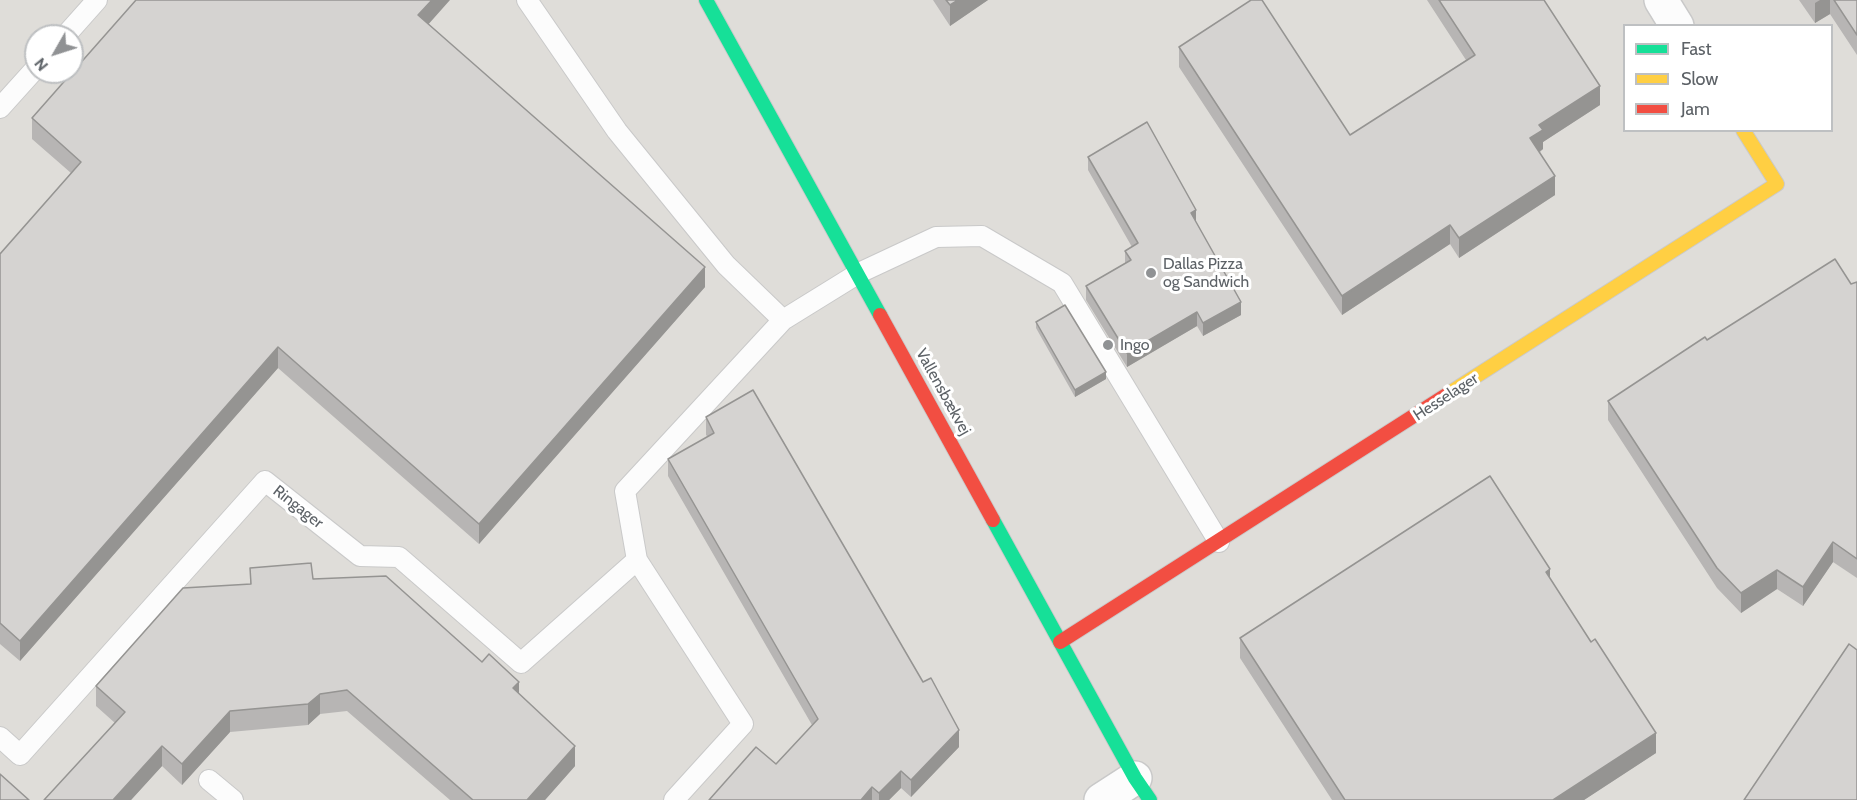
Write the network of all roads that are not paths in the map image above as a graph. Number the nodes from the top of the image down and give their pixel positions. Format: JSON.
{"nodes":[{"id":1,"x":97,"y":0,"type":"edge"},
{"id":2,"x":527,"y":0,"type":"edge"},
{"id":3,"x":706,"y":0,"type":"edge"},
{"id":4,"x":1661,"y":0,"type":"edge"},
{"id":5,"x":75,"y":24,"type":"edge"},
{"id":6,"x":1676,"y":24,"type":"edge"},
{"id":7,"x":24,"y":81,"type":"edge"},
{"id":8,"x":0,"y":108,"type":"edge"},
{"id":9,"x":1744,"y":132,"type":"edge"},
{"id":10,"x":859,"y":273,"type":"junction"},
{"id":11,"x":783,"y":320,"type":"junction"},
{"id":12,"x":1218,"y":542,"type":"junction"},
{"id":13,"x":637,"y":560,"type":"junction"},
{"id":14,"x":1060,"y":642,"type":"junction"},
{"id":15,"x":0,"y":737,"type":"edge"},
{"id":16,"x":209,"y":780,"type":"dead end"},
{"id":17,"x":1143,"y":789,"type":"edge"},
{"id":18,"x":233,"y":800,"type":"edge"},
{"id":19,"x":674,"y":800,"type":"edge"},
{"id":20,"x":1101,"y":800,"type":"edge"}],
"edges":[{"from":1,"to":5,"type":"lane"},
{"from":2,"to":11,"type":"lane"},
{"from":3,"to":10,"type":"street","name":"Vallensbækvej"},
{"from":4,"to":6,"type":"street"},
{"from":7,"to":8,"type":"lane"},
{"from":9,"to":12,"type":"street","name":"Hesselager"},
{"from":10,"to":11,"type":"lane"},
{"from":10,"to":12,"type":"lane"},
{"from":10,"to":14,"type":"street","name":"Vallensbækvej"},
{"from":11,"to":13,"type":"lane"},
{"from":12,"to":14,"type":"street","name":"Hesselager"},
{"from":13,"to":15,"type":"lane","name":"Ringager"},
{"from":13,"to":19,"type":"lane"},
{"from":14,"to":17,"type":"street","name":"Vallensbækvej"},
{"from":16,"to":18,"type":"lane"},
{"from":17,"to":20,"type":"street"}]}
